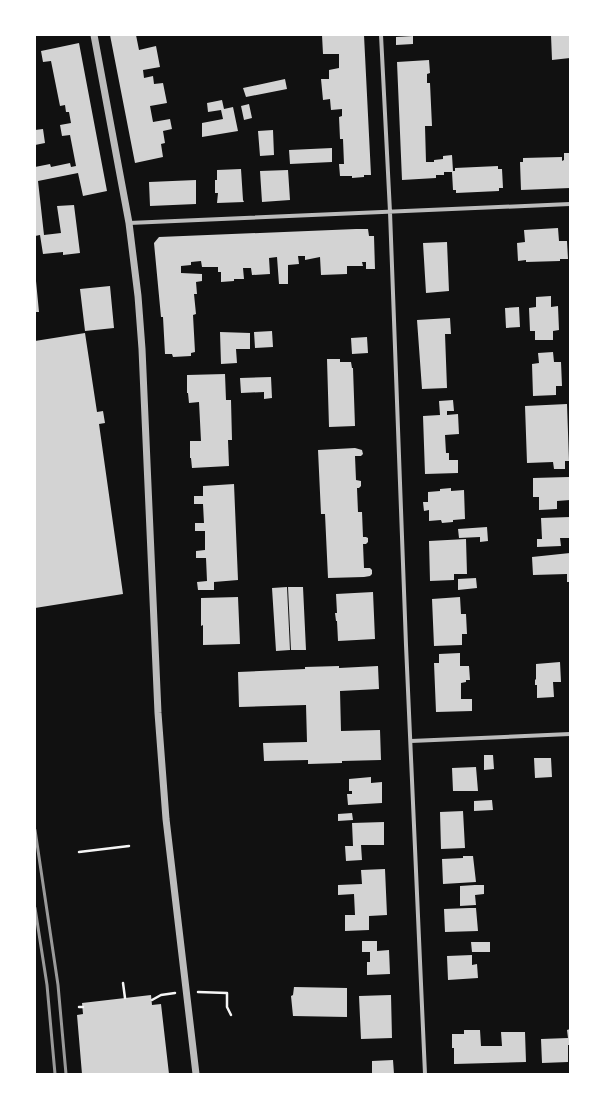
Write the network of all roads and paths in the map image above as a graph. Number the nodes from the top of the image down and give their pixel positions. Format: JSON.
{"nodes":[{"id":1,"x":94,"y":35,"type":"edge"},
{"id":2,"x":381,"y":35,"type":"edge"},
{"id":3,"x":570,"y":204,"type":"edge"},
{"id":4,"x":390,"y":212,"type":"junction"},
{"id":5,"x":130,"y":223,"type":"junction"},
{"id":6,"x":570,"y":734,"type":"edge"},
{"id":7,"x":411,"y":742,"type":"junction"},
{"id":8,"x":129,"y":846,"type":"dead end"},
{"id":9,"x":79,"y":852,"type":"dead end"},
{"id":10,"x":123,"y":983,"type":"dead end"},
{"id":11,"x":186,"y":992,"type":"junction"},
{"id":12,"x":125,"y":998,"type":"dead end"},
{"id":13,"x":152,"y":1000,"type":"dead end"},
{"id":14,"x":79,"y":1007,"type":"dead end"},
{"id":15,"x":83,"y":1007,"type":"dead end"},
{"id":16,"x":231,"y":1015,"type":"dead end"},
{"id":17,"x":196,"y":1074,"type":"edge"},
{"id":18,"x":425,"y":1074,"type":"edge"}],
"edges":[{"from":1,"to":5,"type":"street"},
{"from":2,"to":4,"type":"street"},
{"from":3,"to":4,"type":"street"},
{"from":4,"to":5,"type":"street"},
{"from":4,"to":7,"type":"street"},
{"from":5,"to":11,"type":"street"},
{"from":6,"to":7,"type":"street"},
{"from":7,"to":18,"type":"street"},
{"from":8,"to":9,"type":"path"},
{"from":10,"to":12,"type":"path"},
{"from":11,"to":13,"type":"path"},
{"from":11,"to":16,"type":"path"},
{"from":11,"to":17,"type":"street"},
{"from":14,"to":15,"type":"path"}]}
